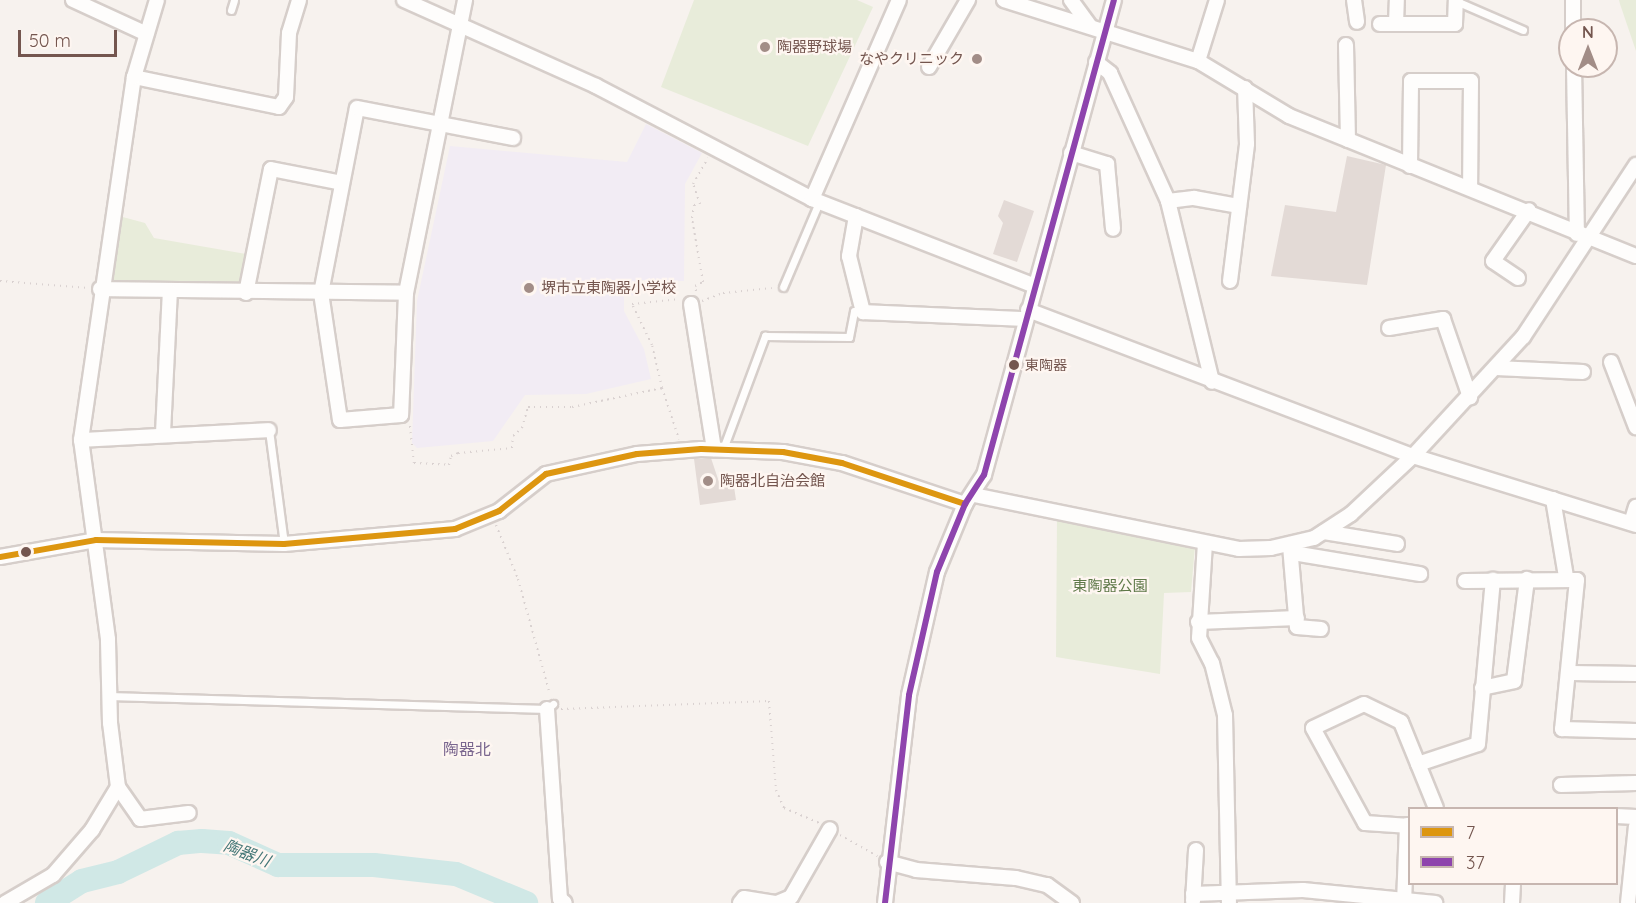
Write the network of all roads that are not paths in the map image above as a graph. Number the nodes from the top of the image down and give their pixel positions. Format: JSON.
{"nodes":[{"id":1,"x":73,"y":0,"type":"edge"},
{"id":2,"x":158,"y":0,"type":"edge"},
{"id":3,"x":234,"y":0,"type":"edge"},
{"id":4,"x":299,"y":0,"type":"edge"},
{"id":5,"x":404,"y":0,"type":"edge"},
{"id":6,"x":465,"y":0,"type":"edge"},
{"id":7,"x":899,"y":0,"type":"edge"},
{"id":8,"x":968,"y":0,"type":"edge"},
{"id":9,"x":1004,"y":0,"type":"edge"},
{"id":10,"x":1071,"y":0,"type":"edge"},
{"id":11,"x":1114,"y":0,"type":"edge"},
{"id":12,"x":1217,"y":0,"type":"edge"},
{"id":13,"x":1354,"y":0,"type":"edge"},
{"id":14,"x":1396,"y":0,"type":"edge"},
{"id":15,"x":1456,"y":0,"type":"edge"},
{"id":16,"x":1573,"y":0,"type":"edge"},
{"id":17,"x":231,"y":10,"type":"dead end"},
{"id":18,"x":1573,"y":18,"type":"edge"},
{"id":19,"x":1357,"y":22,"type":"dead end"},
{"id":20,"x":1380,"y":24,"type":"dead end"},
{"id":21,"x":1396,"y":24,"type":"junction"},
{"id":22,"x":460,"y":26,"type":"junction"},
{"id":23,"x":1096,"y":29,"type":"junction"},
{"id":24,"x":1523,"y":30,"type":"dead end"},
{"id":25,"x":147,"y":34,"type":"junction"},
{"id":26,"x":1346,"y":45,"type":"dead end"},
{"id":27,"x":1198,"y":61,"type":"junction"},
{"id":28,"x":1096,"y":62,"type":"junction"},
{"id":29,"x":929,"y":67,"type":"dead end"},
{"id":30,"x":134,"y":77,"type":"junction"},
{"id":31,"x":1575,"y":78,"type":"edge"},
{"id":32,"x":1245,"y":88,"type":"junction"},
{"id":33,"x":440,"y":123,"type":"junction"},
{"id":34,"x":513,"y":138,"type":"dead end"},
{"id":35,"x":1348,"y":140,"type":"junction"},
{"id":36,"x":1071,"y":153,"type":"junction"},
{"id":37,"x":1636,"y":165,"type":"edge"},
{"id":38,"x":1410,"y":166,"type":"junction"},
{"id":39,"x":342,"y":183,"type":"junction"},
{"id":40,"x":1470,"y":187,"type":"junction"},
{"id":41,"x":816,"y":201,"type":"junction"},
{"id":42,"x":1168,"y":201,"type":"junction"},
{"id":43,"x":1239,"y":206,"type":"junction"},
{"id":44,"x":1529,"y":210,"type":"junction"},
{"id":45,"x":856,"y":216,"type":"junction"},
{"id":46,"x":1113,"y":229,"type":"dead end"},
{"id":47,"x":1583,"y":236,"type":"junction"},
{"id":48,"x":1636,"y":256,"type":"edge"},
{"id":49,"x":1518,"y":278,"type":"dead end"},
{"id":50,"x":1230,"y":281,"type":"dead end"},
{"id":51,"x":1035,"y":286,"type":"junction"},
{"id":52,"x":783,"y":287,"type":"road end"},
{"id":53,"x":100,"y":289,"type":"junction"},
{"id":54,"x":170,"y":292,"type":"junction"},
{"id":55,"x":246,"y":293,"type":"junction"},
{"id":56,"x":321,"y":293,"type":"junction"},
{"id":57,"x":406,"y":293,"type":"junction"},
{"id":58,"x":691,"y":304,"type":"road end"},
{"id":59,"x":863,"y":312,"type":"junction"},
{"id":60,"x":1026,"y":315,"type":"junction"},
{"id":61,"x":1389,"y":328,"type":"dead end"},
{"id":62,"x":1611,"y":362,"type":"dead end"},
{"id":63,"x":1496,"y":368,"type":"junction"},
{"id":64,"x":1583,"y":372,"type":"dead end"},
{"id":65,"x":1212,"y":382,"type":"junction"},
{"id":66,"x":1470,"y":397,"type":"junction"},
{"id":67,"x":1636,"y":427,"type":"edge"},
{"id":68,"x":269,"y":430,"type":"joint"},
{"id":69,"x":163,"y":433,"type":"junction"},
{"id":70,"x":81,"y":440,"type":"junction"},
{"id":71,"x":719,"y":449,"type":"junction"},
{"id":72,"x":1413,"y":456,"type":"junction"},
{"id":73,"x":1553,"y":499,"type":"junction"},
{"id":74,"x":969,"y":500,"type":"junction"},
{"id":75,"x":1636,"y":507,"type":"edge"},
{"id":76,"x":1634,"y":524,"type":"edge"},
{"id":77,"x":1324,"y":532,"type":"junction"},
{"id":78,"x":96,"y":540,"type":"junction"},
{"id":79,"x":1205,"y":543,"type":"junction"},
{"id":80,"x":284,"y":544,"type":"junction"},
{"id":81,"x":1397,"y":544,"type":"dead end"},
{"id":82,"x":1291,"y":549,"type":"junction"},
{"id":83,"x":0,"y":556,"type":"edge"},
{"id":84,"x":1420,"y":574,"type":"dead end"},
{"id":85,"x":1566,"y":577,"type":"junction"},
{"id":86,"x":1527,"y":579,"type":"junction"},
{"id":87,"x":1493,"y":580,"type":"junction"},
{"id":88,"x":1465,"y":581,"type":"dead end"},
{"id":89,"x":1297,"y":618,"type":"junction"},
{"id":90,"x":1198,"y":622,"type":"junction"},
{"id":91,"x":1321,"y":629,"type":"dead end"},
{"id":92,"x":1570,"y":673,"type":"junction"},
{"id":93,"x":1636,"y":674,"type":"edge"},
{"id":94,"x":1482,"y":688,"type":"junction"},
{"id":95,"x":109,"y":696,"type":"junction"},
{"id":96,"x":550,"y":706,"type":"joint"},
{"id":97,"x":1636,"y":731,"type":"edge"},
{"id":98,"x":1418,"y":764,"type":"junction"},
{"id":99,"x":1636,"y":783,"type":"edge"},
{"id":100,"x":1561,"y":785,"type":"dead end"},
{"id":101,"x":118,"y":787,"type":"junction"},
{"id":102,"x":1436,"y":807,"type":"edge"},
{"id":103,"x":189,"y":813,"type":"dead end"},
{"id":104,"x":1618,"y":816,"type":"edge"},
{"id":105,"x":1636,"y":817,"type":"edge"},
{"id":106,"x":1408,"y":826,"type":"edge"},
{"id":107,"x":1636,"y":826,"type":"edge"},
{"id":108,"x":830,"y":829,"type":"road end"},
{"id":109,"x":1196,"y":850,"type":"dead end"},
{"id":110,"x":887,"y":862,"type":"junction"},
{"id":111,"x":1513,"y":885,"type":"edge"},
{"id":112,"x":1631,"y":896,"type":"edge"},
{"id":113,"x":1193,"y":899,"type":"edge"},
{"id":114,"x":1228,"y":899,"type":"edge"},
{"id":115,"x":1404,"y":902,"type":"edge"},
{"id":116,"x":5,"y":903,"type":"edge"},
{"id":117,"x":565,"y":903,"type":"edge"},
{"id":118,"x":740,"y":903,"type":"edge"},
{"id":119,"x":885,"y":903,"type":"edge"},
{"id":120,"x":1072,"y":903,"type":"edge"},
{"id":121,"x":1435,"y":903,"type":"edge"},
{"id":122,"x":1512,"y":903,"type":"edge"}],
"edges":[{"from":1,"to":25,"type":"street"},
{"from":2,"to":25,"type":"street"},
{"from":3,"to":17,"type":"lane"},
{"from":4,"to":30,"type":"street"},
{"from":5,"to":22,"type":"street"},
{"from":6,"to":22,"type":"street"},
{"from":7,"to":41,"type":"street"},
{"from":8,"to":29,"type":"street"},
{"from":9,"to":23,"type":"street"},
{"from":10,"to":23,"type":"street"},
{"from":11,"to":23,"type":"street"},
{"from":12,"to":27,"type":"street"},
{"from":13,"to":19,"type":"street"},
{"from":14,"to":21,"type":"street"},
{"from":15,"to":21,"type":"street"},
{"from":15,"to":24,"type":"lane"},
{"from":16,"to":18,"type":"street"},
{"from":20,"to":21,"type":"street"},
{"from":22,"to":33,"type":"street"},
{"from":22,"to":41,"type":"street"},
{"from":23,"to":27,"type":"street"},
{"from":23,"to":28,"type":"street"},
{"from":25,"to":30,"type":"street"},
{"from":26,"to":35,"type":"street"},
{"from":27,"to":32,"type":"street"},
{"from":28,"to":36,"type":"street"},
{"from":28,"to":42,"type":"street"},
{"from":30,"to":53,"type":"street"},
{"from":31,"to":47,"type":"street"},
{"from":32,"to":35,"type":"street"},
{"from":32,"to":43,"type":"street"},
{"from":33,"to":34,"type":"street"},
{"from":33,"to":39,"type":"street"},
{"from":33,"to":57,"type":"street"},
{"from":35,"to":38,"type":"street"},
{"from":36,"to":46,"type":"street"},
{"from":36,"to":51,"type":"street"},
{"from":37,"to":47,"type":"street"},
{"from":38,"to":40,"type":"street"},
{"from":38,"to":40,"type":"street"},
{"from":39,"to":55,"type":"street"},
{"from":39,"to":56,"type":"street"},
{"from":40,"to":44,"type":"street"},
{"from":41,"to":45,"type":"street"},
{"from":41,"to":52,"type":"lane"},
{"from":42,"to":43,"type":"street"},
{"from":42,"to":65,"type":"street"},
{"from":43,"to":50,"type":"street"},
{"from":44,"to":47,"type":"street"},
{"from":44,"to":49,"type":"street"},
{"from":45,"to":51,"type":"street"},
{"from":45,"to":59,"type":"street"},
{"from":47,"to":48,"type":"street"},
{"from":47,"to":63,"type":"street"},
{"from":51,"to":60,"type":"street"},
{"from":53,"to":54,"type":"street"},
{"from":53,"to":70,"type":"street"},
{"from":54,"to":55,"type":"street"},
{"from":54,"to":69,"type":"street"},
{"from":55,"to":56,"type":"street"},
{"from":56,"to":57,"type":"street"},
{"from":56,"to":57,"type":"street"},
{"from":58,"to":71,"type":"street"},
{"from":59,"to":60,"type":"street"},
{"from":59,"to":71,"type":"lane"},
{"from":60,"to":65,"type":"street"},
{"from":60,"to":74,"type":"street"},
{"from":61,"to":66,"type":"street"},
{"from":62,"to":67,"type":"street"},
{"from":63,"to":64,"type":"street"},
{"from":63,"to":66,"type":"street"},
{"from":65,"to":72,"type":"street"},
{"from":66,"to":72,"type":"street"},
{"from":68,"to":69,"type":"street"},
{"from":68,"to":80,"type":"lane"},
{"from":69,"to":70,"type":"street"},
{"from":70,"to":78,"type":"street"},
{"from":71,"to":74,"type":"street"},
{"from":71,"to":80,"type":"street"},
{"from":72,"to":73,"type":"street"},
{"from":72,"to":77,"type":"street"},
{"from":73,"to":76,"type":"street"},
{"from":73,"to":85,"type":"street"},
{"from":74,"to":79,"type":"street"},
{"from":74,"to":110,"type":"street"},
{"from":75,"to":76,"type":"street"},
{"from":77,"to":81,"type":"street"},
{"from":77,"to":82,"type":"street"},
{"from":78,"to":80,"type":"street"},
{"from":78,"to":83,"type":"street"},
{"from":78,"to":95,"type":"street"},
{"from":79,"to":82,"type":"street"},
{"from":79,"to":90,"type":"street"},
{"from":82,"to":84,"type":"street"},
{"from":82,"to":89,"type":"street"},
{"from":85,"to":86,"type":"street"},
{"from":85,"to":92,"type":"street"},
{"from":86,"to":87,"type":"street"},
{"from":86,"to":94,"type":"street"},
{"from":87,"to":88,"type":"street"},
{"from":87,"to":94,"type":"street"},
{"from":89,"to":90,"type":"street"},
{"from":89,"to":91,"type":"street"},
{"from":90,"to":114,"type":"street"},
{"from":92,"to":93,"type":"street"},
{"from":92,"to":97,"type":"street"},
{"from":94,"to":98,"type":"street"},
{"from":95,"to":96,"type":"lane"},
{"from":95,"to":101,"type":"street"},
{"from":96,"to":117,"type":"street"},
{"from":98,"to":102,"type":"street"},
{"from":98,"to":106,"type":"street"},
{"from":99,"to":100,"type":"street"},
{"from":101,"to":103,"type":"street"},
{"from":101,"to":116,"type":"street"},
{"from":104,"to":105,"type":"street"},
{"from":106,"to":115,"type":"street"},
{"from":107,"to":112,"type":"street"},
{"from":108,"to":118,"type":"street"},
{"from":109,"to":113,"type":"street"},
{"from":110,"to":119,"type":"street"},
{"from":110,"to":120,"type":"street"},
{"from":111,"to":122,"type":"street"},
{"from":113,"to":114,"type":"street"},
{"from":114,"to":115,"type":"street"},
{"from":115,"to":121,"type":"street"}]}
